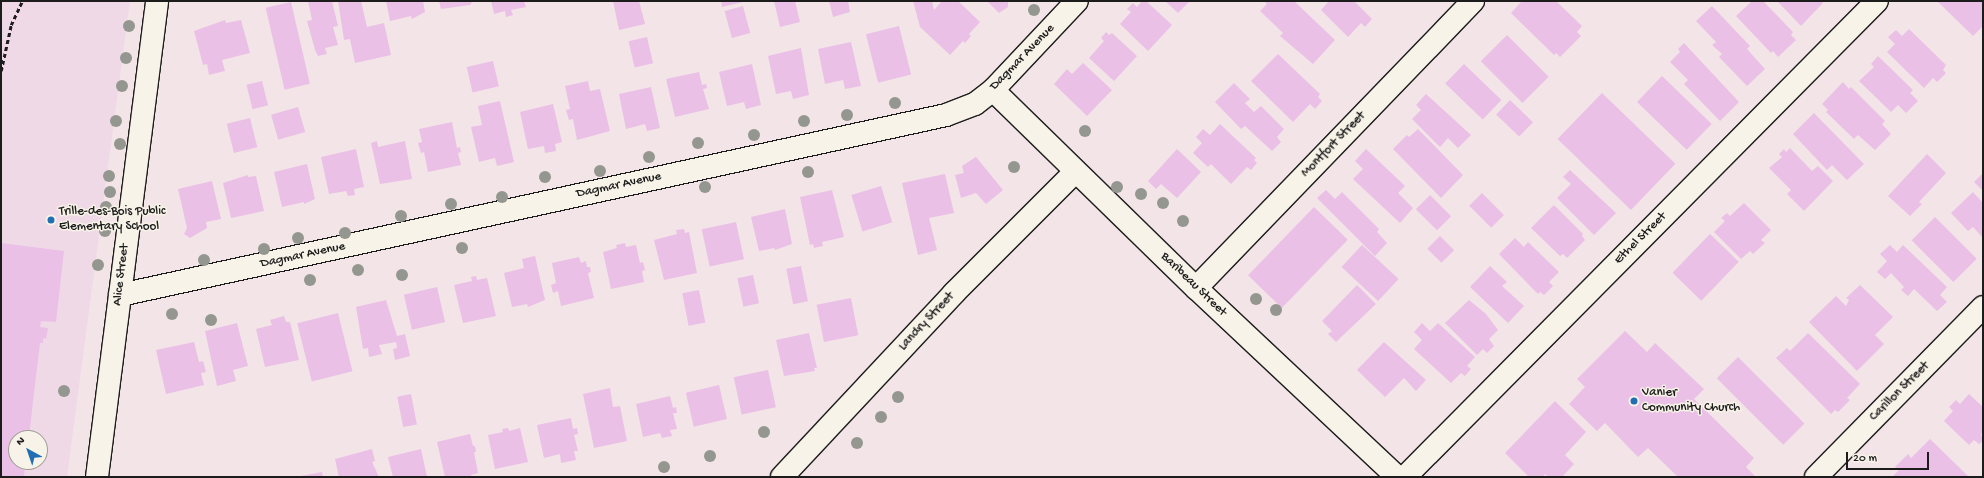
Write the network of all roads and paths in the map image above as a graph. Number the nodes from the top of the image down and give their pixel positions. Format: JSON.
{"nodes":[{"id":1,"x":22,"y":1,"type":"edge"},
{"id":2,"x":157,"y":1,"type":"edge"},
{"id":3,"x":1077,"y":1,"type":"edge"},
{"id":4,"x":1472,"y":1,"type":"edge"},
{"id":5,"x":1877,"y":1,"type":"edge"},
{"id":6,"x":1,"y":71,"type":"edge"},
{"id":7,"x":993,"y":90,"type":"junction"},
{"id":8,"x":1076,"y":172,"type":"junction"},
{"id":9,"x":1196,"y":288,"type":"junction"},
{"id":10,"x":120,"y":295,"type":"junction"},
{"id":11,"x":1983,"y":307,"type":"edge"},
{"id":12,"x":97,"y":477,"type":"edge"},
{"id":13,"x":782,"y":477,"type":"edge"},
{"id":14,"x":1397,"y":477,"type":"edge"},
{"id":15,"x":1405,"y":477,"type":"edge"},
{"id":16,"x":1816,"y":477,"type":"edge"}],
"edges":[{"from":1,"to":6,"type":"path"},
{"from":2,"to":10,"type":"street","name":"Alice Street"},
{"from":3,"to":7,"type":"street","name":"Dagmar Avenue"},
{"from":4,"to":9,"type":"street","name":"Montfort Street"},
{"from":5,"to":15,"type":"street","name":"Ethel Street"},
{"from":7,"to":8,"type":"street","name":"Baribeau Street"},
{"from":7,"to":10,"type":"street","name":"Dagmar Avenue"},
{"from":8,"to":9,"type":"street","name":"Baribeau Street"},
{"from":8,"to":13,"type":"street","name":"Landry Street"},
{"from":9,"to":14,"type":"street","name":"Baribeau Street"},
{"from":10,"to":12,"type":"street","name":"Alice Street"},
{"from":11,"to":16,"type":"street","name":"Carillon Street"}]}
